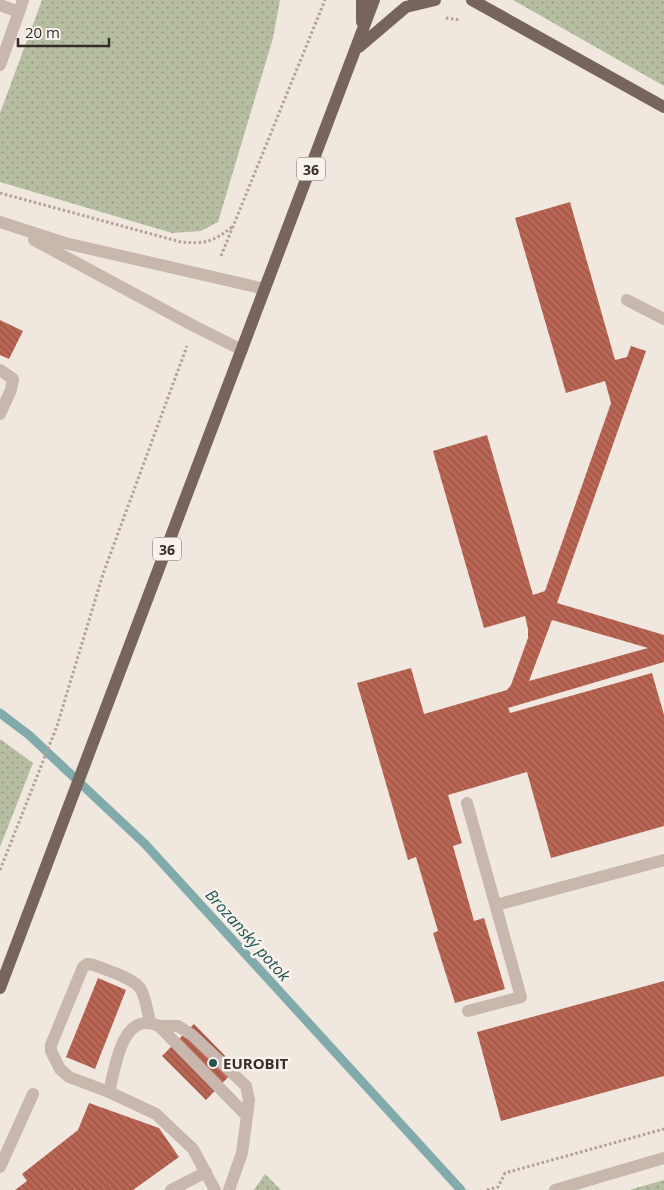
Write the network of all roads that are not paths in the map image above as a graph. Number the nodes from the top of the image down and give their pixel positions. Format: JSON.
{"nodes":[{"id":1,"x":362,"y":0,"type":"edge"},
{"id":2,"x":374,"y":0,"type":"edge"},
{"id":3,"x":435,"y":0,"type":"edge"},
{"id":4,"x":472,"y":0,"type":"edge"},
{"id":5,"x":0,"y":5,"type":"edge"},
{"id":6,"x":21,"y":6,"type":"edge"},
{"id":7,"x":357,"y":49,"type":"junction"},
{"id":8,"x":0,"y":65,"type":"edge"},
{"id":9,"x":664,"y":107,"type":"edge"},
{"id":10,"x":0,"y":223,"type":"edge"},
{"id":11,"x":265,"y":289,"type":"junction"},
{"id":12,"x":627,"y":300,"type":"dead end"},
{"id":13,"x":664,"y":319,"type":"edge"},
{"id":14,"x":242,"y":350,"type":"junction"},
{"id":15,"x":0,"y":370,"type":"edge"},
{"id":16,"x":0,"y":414,"type":"edge"},
{"id":17,"x":467,"y":803,"type":"dead end"},
{"id":18,"x":664,"y":860,"type":"edge"},
{"id":19,"x":496,"y":905,"type":"junction"},
{"id":20,"x":27,"y":917,"type":"junction"},
{"id":21,"x":0,"y":973,"type":"edge"},
{"id":22,"x":0,"y":988,"type":"edge"},
{"id":23,"x":468,"y":1012,"type":"dead end"},
{"id":24,"x":155,"y":1024,"type":"junction"},
{"id":25,"x":109,"y":1092,"type":"junction"},
{"id":26,"x":33,"y":1094,"type":"dead end"},
{"id":27,"x":247,"y":1116,"type":"junction"},
{"id":28,"x":664,"y":1158,"type":"edge"},
{"id":29,"x":0,"y":1167,"type":"edge"},
{"id":30,"x":206,"y":1172,"type":"junction"},
{"id":31,"x":171,"y":1190,"type":"edge"},
{"id":32,"x":215,"y":1190,"type":"edge"},
{"id":33,"x":229,"y":1190,"type":"edge"},
{"id":34,"x":554,"y":1190,"type":"edge"}],
"edges":[{"from":1,"to":7,"type":"main road"},
{"from":2,"to":7,"type":"main road","number":"36"},
{"from":3,"to":7,"type":"main road"},
{"from":4,"to":9,"type":"main road"},
{"from":5,"to":6,"type":"street"},
{"from":6,"to":8,"type":"street"},
{"from":7,"to":11,"type":"main road","number":"36"},
{"from":10,"to":11,"type":"street"},
{"from":10,"to":14,"type":"street"},
{"from":11,"to":14,"type":"main road","number":"36"},
{"from":12,"to":13,"type":"street"},
{"from":14,"to":20,"type":"main road","number":"36"},
{"from":15,"to":16,"type":"street"},
{"from":17,"to":19,"type":"street"},
{"from":18,"to":19,"type":"street"},
{"from":19,"to":23,"type":"street"},
{"from":20,"to":21,"type":"street"},
{"from":20,"to":22,"type":"main road","number":"36"},
{"from":24,"to":25,"type":"street"},
{"from":24,"to":25,"type":"street"},
{"from":24,"to":27,"type":"street"},
{"from":24,"to":27,"type":"street"},
{"from":25,"to":30,"type":"street"},
{"from":26,"to":29,"type":"street"},
{"from":27,"to":33,"type":"street"},
{"from":28,"to":34,"type":"street"},
{"from":30,"to":31,"type":"street"},
{"from":30,"to":32,"type":"street"}]}
